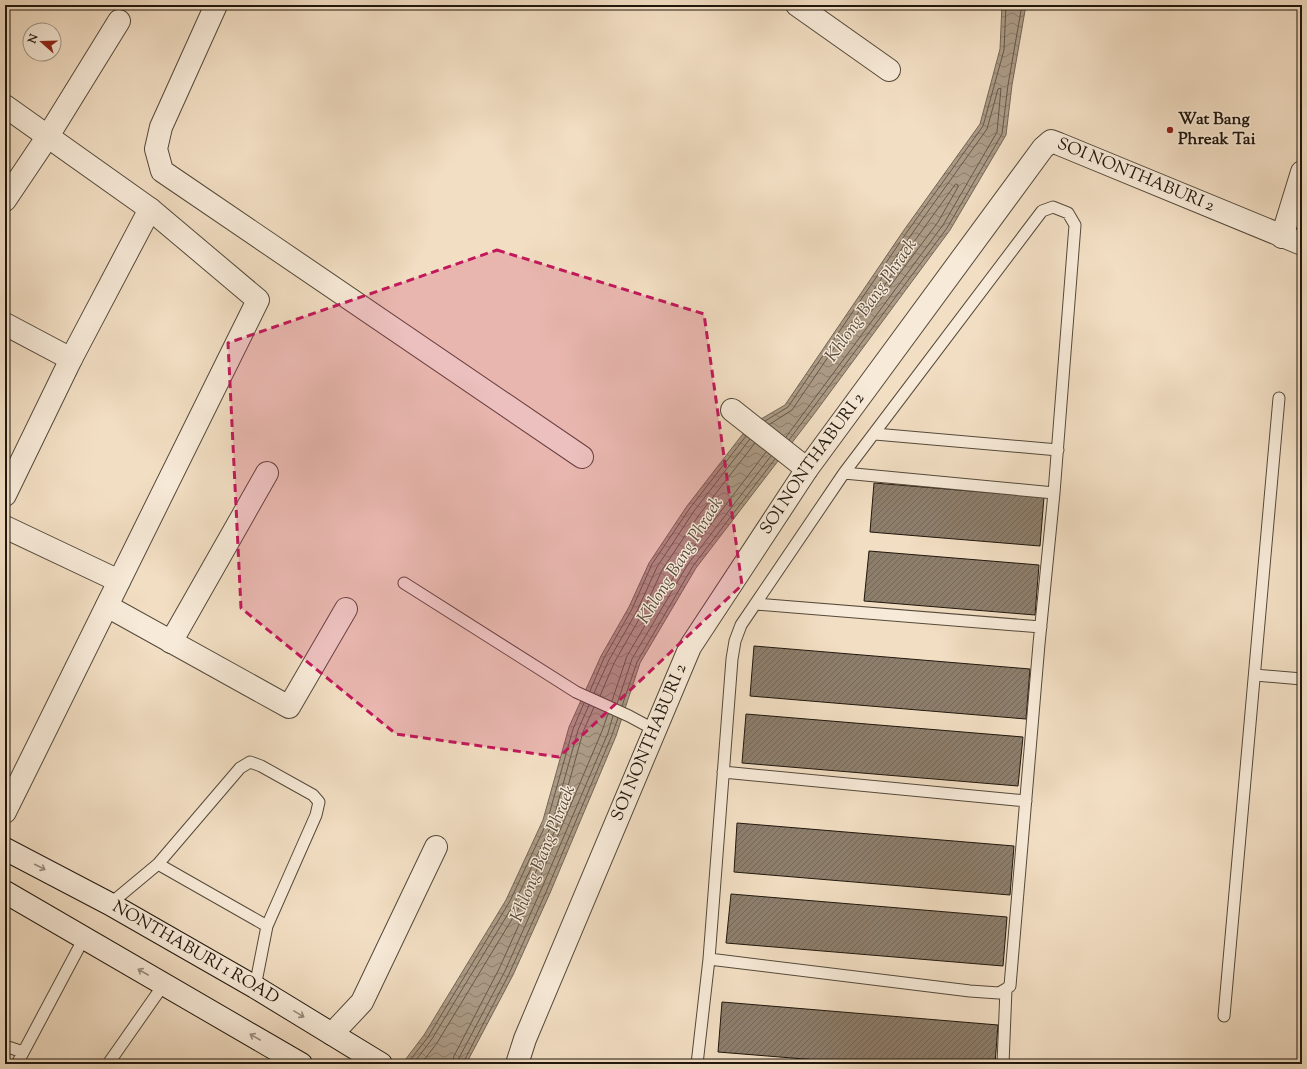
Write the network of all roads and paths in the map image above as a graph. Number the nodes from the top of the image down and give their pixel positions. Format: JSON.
{"nodes":[{"id":1,"x":216,"y":5,"type":"edge"},
{"id":2,"x":797,"y":5,"type":"edge"},
{"id":3,"x":119,"y":21,"type":"dead end"},
{"id":4,"x":889,"y":70,"type":"dead end"},
{"id":5,"x":5,"y":106,"type":"edge"},
{"id":6,"x":48,"y":136,"type":"junction"},
{"id":7,"x":1302,"y":172,"type":"edge"},
{"id":8,"x":5,"y":200,"type":"edge"},
{"id":9,"x":150,"y":209,"type":"junction"},
{"id":10,"x":1282,"y":237,"type":"junction"},
{"id":11,"x":1302,"y":244,"type":"edge"},
{"id":12,"x":5,"y":324,"type":"edge"},
{"id":13,"x":71,"y":359,"type":"junction"},
{"id":14,"x":1279,"y":398,"type":"dead end"},
{"id":15,"x":738,"y":415,"type":"dead end"},
{"id":16,"x":875,"y":434,"type":"junction"},
{"id":17,"x":1058,"y":450,"type":"junction"},
{"id":18,"x":582,"y":457,"type":"dead end"},
{"id":19,"x":801,"y":464,"type":"junction"},
{"id":20,"x":267,"y":473,"type":"dead end"},
{"id":21,"x":844,"y":474,"type":"junction"},
{"id":22,"x":1054,"y":493,"type":"junction"},
{"id":23,"x":5,"y":494,"type":"edge"},
{"id":24,"x":5,"y":527,"type":"edge"},
{"id":25,"x":119,"y":581,"type":"junction"},
{"id":26,"x":404,"y":583,"type":"dead end"},
{"id":27,"x":756,"y":604,"type":"junction"},
{"id":28,"x":107,"y":606,"type":"junction"},
{"id":29,"x":346,"y":609,"type":"dead end"},
{"id":30,"x":1040,"y":627,"type":"junction"},
{"id":31,"x":171,"y":642,"type":"junction"},
{"id":32,"x":1255,"y":675,"type":"junction"},
{"id":33,"x":1302,"y":679,"type":"edge"},
{"id":34,"x":655,"y":730,"type":"junction"},
{"id":35,"x":723,"y":772,"type":"junction"},
{"id":36,"x":1026,"y":800,"type":"junction"},
{"id":37,"x":5,"y":812,"type":"edge"},
{"id":38,"x":436,"y":847,"type":"dead end"},
{"id":39,"x":5,"y":849,"type":"edge"},
{"id":40,"x":158,"y":864,"type":"junction"},
{"id":41,"x":5,"y":892,"type":"edge"},
{"id":42,"x":110,"y":904,"type":"junction"},
{"id":43,"x":267,"y":926,"type":"junction"},
{"id":44,"x":84,"y":938,"type":"junction"},
{"id":45,"x":709,"y":959,"type":"junction"},
{"id":46,"x":164,"y":984,"type":"junction"},
{"id":47,"x":255,"y":987,"type":"junction"},
{"id":48,"x":1006,"y":989,"type":"junction"},
{"id":49,"x":1224,"y":1016,"type":"dead end"},
{"id":50,"x":332,"y":1034,"type":"junction"},
{"id":51,"x":5,"y":1046,"type":"edge"},
{"id":52,"x":23,"y":1052,"type":"junction"},
{"id":53,"x":298,"y":1063,"type":"edge"},
{"id":54,"x":379,"y":1063,"type":"edge"},
{"id":55,"x":17,"y":1064,"type":"edge"},
{"id":56,"x":108,"y":1064,"type":"edge"},
{"id":57,"x":517,"y":1064,"type":"edge"},
{"id":58,"x":698,"y":1064,"type":"edge"},
{"id":59,"x":1003,"y":1064,"type":"edge"}],
"edges":[{"from":1,"to":18,"type":"street"},
{"from":2,"to":4,"type":"street"},
{"from":3,"to":6,"type":"street"},
{"from":5,"to":6,"type":"street"},
{"from":6,"to":8,"type":"street"},
{"from":6,"to":9,"type":"street"},
{"from":7,"to":10,"type":"street"},
{"from":9,"to":13,"type":"street"},
{"from":9,"to":25,"type":"street"},
{"from":10,"to":11,"type":"street","name":"SOI NONTHABURI 2"},
{"from":10,"to":19,"type":"street","name":"SOI NONTHABURI 2"},
{"from":12,"to":13,"type":"street"},
{"from":13,"to":23,"type":"street"},
{"from":14,"to":32,"type":"lane"},
{"from":15,"to":19,"type":"street"},
{"from":16,"to":17,"type":"lane"},
{"from":16,"to":17,"type":"lane"},
{"from":16,"to":21,"type":"lane"},
{"from":17,"to":22,"type":"lane"},
{"from":19,"to":34,"type":"street","name":"SOI NONTHABURI 2"},
{"from":20,"to":31,"type":"street"},
{"from":21,"to":22,"type":"lane"},
{"from":21,"to":27,"type":"lane"},
{"from":22,"to":30,"type":"lane"},
{"from":24,"to":25,"type":"street"},
{"from":25,"to":28,"type":"street"},
{"from":26,"to":34,"type":"lane"},
{"from":27,"to":30,"type":"lane"},
{"from":27,"to":35,"type":"lane"},
{"from":28,"to":31,"type":"street"},
{"from":28,"to":37,"type":"street"},
{"from":29,"to":31,"type":"street"},
{"from":30,"to":36,"type":"lane"},
{"from":32,"to":33,"type":"lane"},
{"from":32,"to":49,"type":"lane"},
{"from":34,"to":57,"type":"street","name":"SOI NONTHABURI 2"},
{"from":35,"to":36,"type":"lane"},
{"from":35,"to":45,"type":"lane"},
{"from":36,"to":48,"type":"lane"},
{"from":38,"to":50,"type":"street"},
{"from":39,"to":42,"type":"street","name":"NONTHABURI 1 ROAD","one_way":true},
{"from":40,"to":42,"type":"lane"},
{"from":40,"to":43,"type":"lane"},
{"from":40,"to":43,"type":"lane"},
{"from":41,"to":44,"type":"street"},
{"from":42,"to":47,"type":"street","name":"NONTHABURI 1 ROAD"},
{"from":43,"to":47,"type":"lane"},
{"from":46,"to":44,"type":"street","one_way":true},
{"from":44,"to":52,"type":"lane"},
{"from":45,"to":48,"type":"lane"},
{"from":45,"to":58,"type":"lane"},
{"from":53,"to":46,"type":"street","one_way":true},
{"from":46,"to":56,"type":"lane"},
{"from":47,"to":50,"type":"street","name":"NONTHABURI 1 ROAD","one_way":true},
{"from":48,"to":59,"type":"lane"},
{"from":50,"to":54,"type":"street","name":"NONTHABURI 1 ROAD"},
{"from":51,"to":52,"type":"lane"},
{"from":52,"to":55,"type":"lane"}]}
